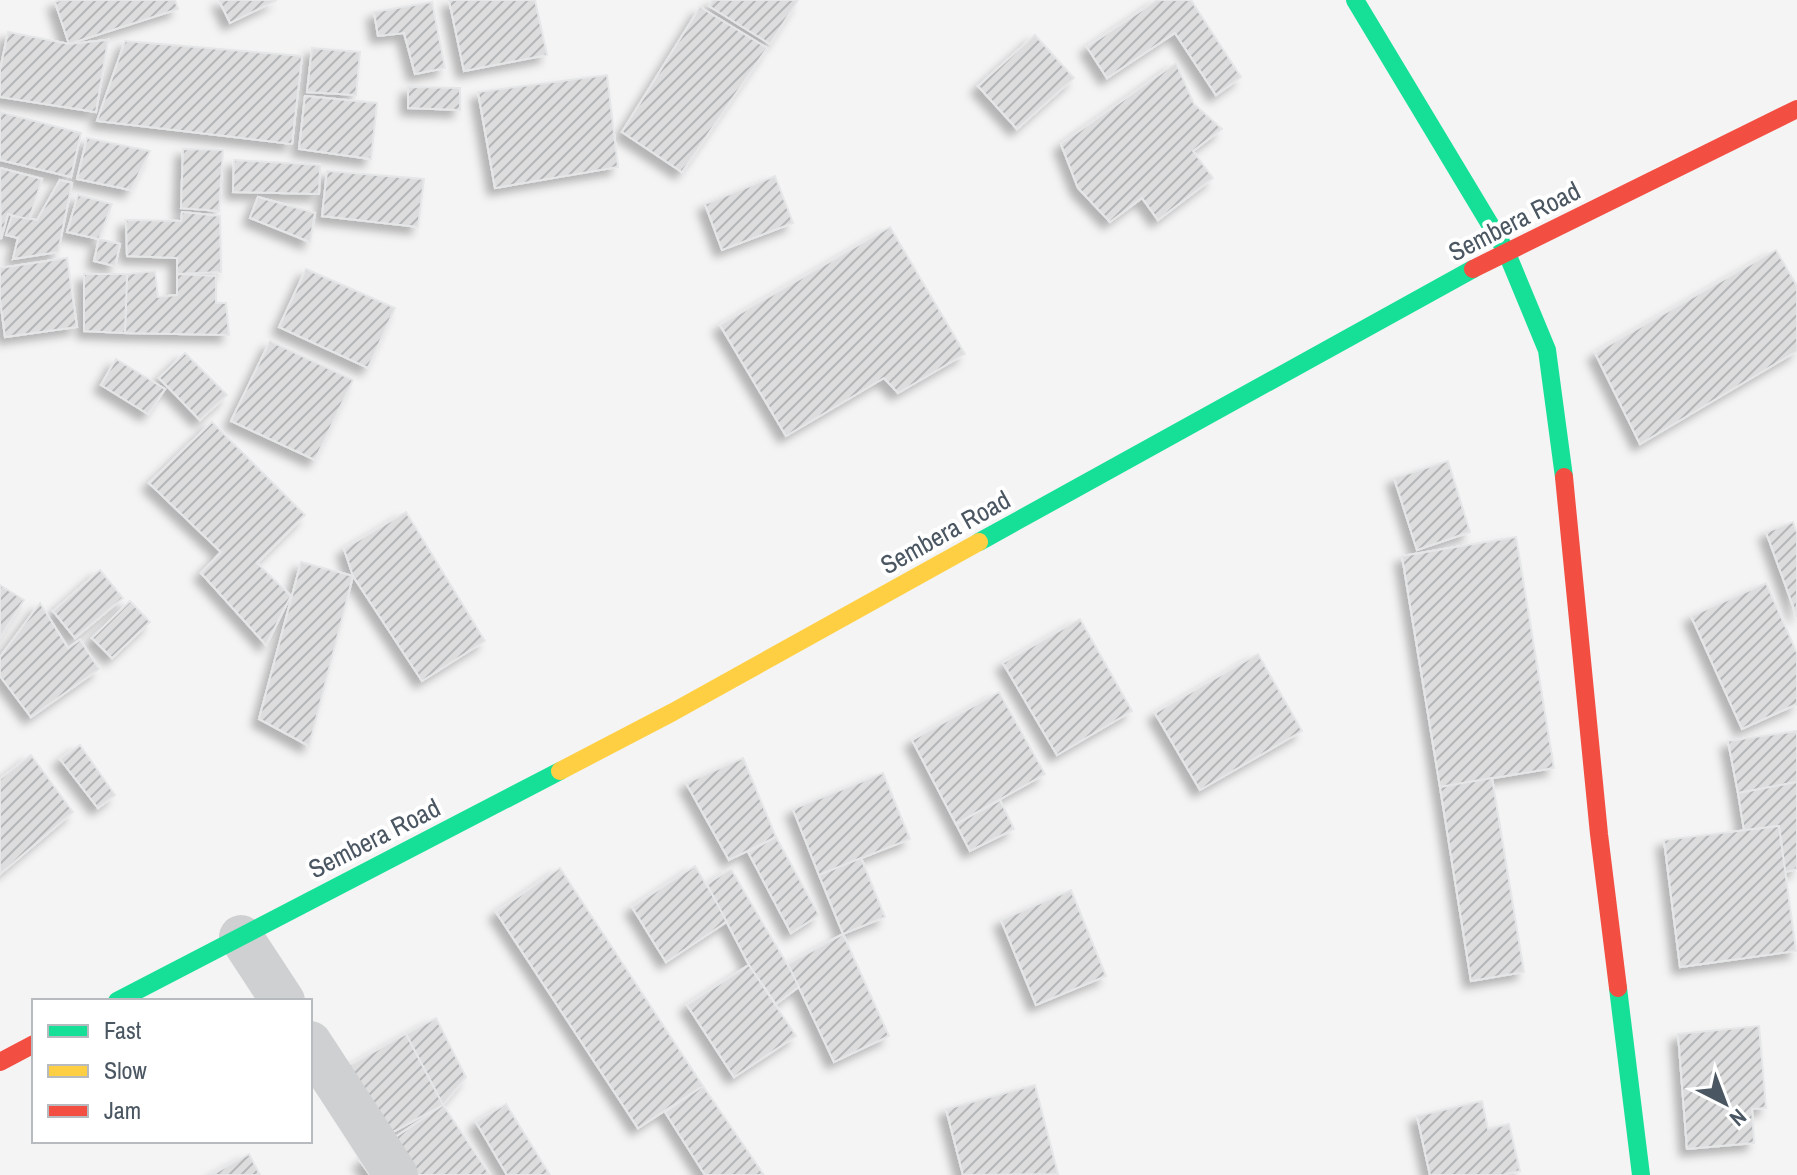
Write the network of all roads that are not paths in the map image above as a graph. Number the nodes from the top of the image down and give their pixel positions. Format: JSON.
{"nodes":[{"id":1,"x":1355,"y":0,"type":"edge"},
{"id":2,"x":1797,"y":109,"type":"edge"},
{"id":3,"x":1506,"y":251,"type":"junction"},
{"id":4,"x":241,"y":937,"type":"junction"},
{"id":5,"x":121,"y":999,"type":"edge"},
{"id":6,"x":282,"y":999,"type":"edge"},
{"id":7,"x":32,"y":1045,"type":"edge"},
{"id":8,"x":312,"y":1046,"type":"edge"},
{"id":9,"x":0,"y":1062,"type":"edge"},
{"id":10,"x":396,"y":1175,"type":"edge"},
{"id":11,"x":1641,"y":1175,"type":"edge"}],
"edges":[{"from":1,"to":3,"type":"street"},
{"from":2,"to":3,"type":"street","name":"Sembera Road"},
{"from":3,"to":4,"type":"street","name":"Sembera Road"},
{"from":3,"to":11,"type":"street"},
{"from":4,"to":5,"type":"street","name":"Sembera Road"},
{"from":4,"to":6,"type":"street"},
{"from":7,"to":9,"type":"street"},
{"from":8,"to":10,"type":"street"}]}
